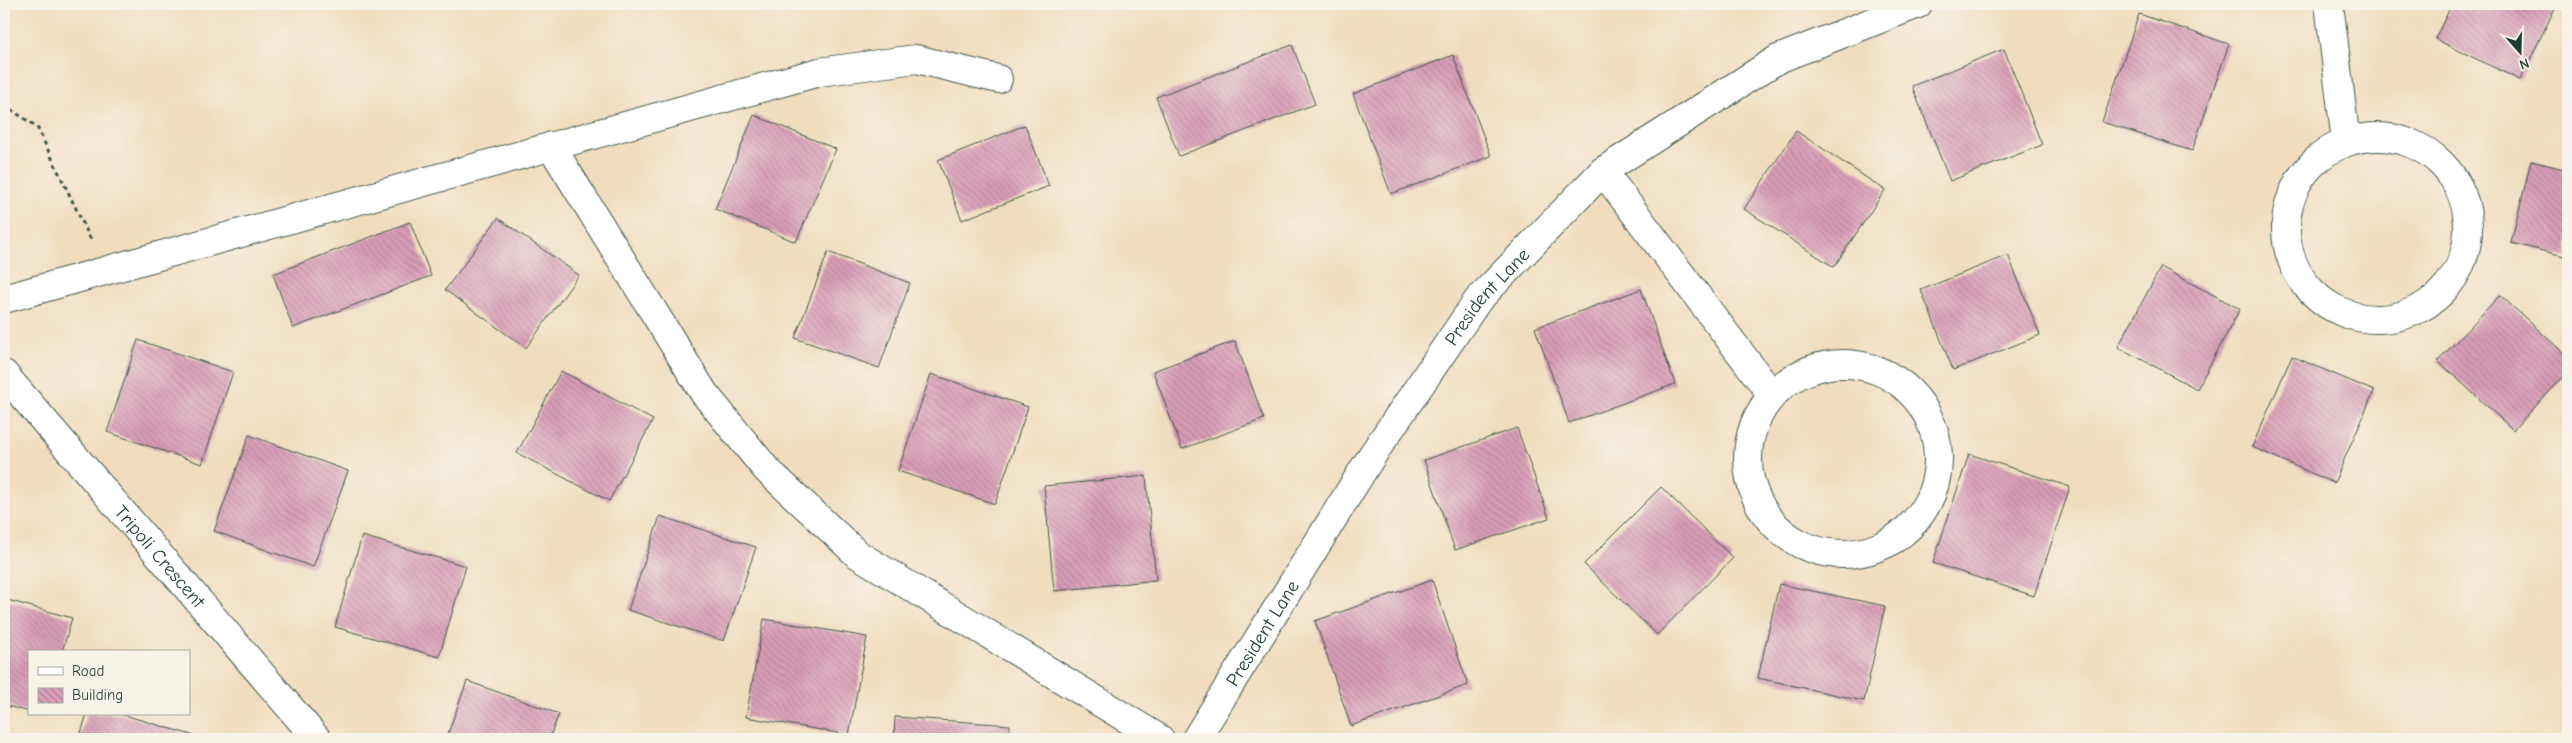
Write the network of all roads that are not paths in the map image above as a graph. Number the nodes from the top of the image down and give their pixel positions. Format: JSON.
{"nodes":[{"id":1,"x":1918,"y":4,"type":"edge"},
{"id":2,"x":2329,"y":4,"type":"edge"},
{"id":3,"x":998,"y":79,"type":"dead end"},
{"id":4,"x":2346,"y":142,"type":"junction"},
{"id":5,"x":551,"y":146,"type":"junction"},
{"id":6,"x":1603,"y":171,"type":"junction"},
{"id":7,"x":4,"y":299,"type":"edge"},
{"id":8,"x":4,"y":374,"type":"edge"},
{"id":9,"x":1772,"y":396,"type":"junction"},
{"id":10,"x":317,"y":739,"type":"edge"},
{"id":11,"x":1160,"y":739,"type":"edge"},
{"id":12,"x":1196,"y":739,"type":"edge"}],
"edges":[{"from":1,"to":6,"type":"street","name":"President Lane"},
{"from":2,"to":4,"type":"street"},
{"from":3,"to":5,"type":"street"},
{"from":4,"to":4,"type":"street"},
{"from":5,"to":7,"type":"street"},
{"from":5,"to":11,"type":"street"},
{"from":6,"to":9,"type":"street"},
{"from":6,"to":12,"type":"street","name":"President Lane"},
{"from":8,"to":10,"type":"street","name":"Tripoli Crescent"},
{"from":9,"to":9,"type":"street"}]}
